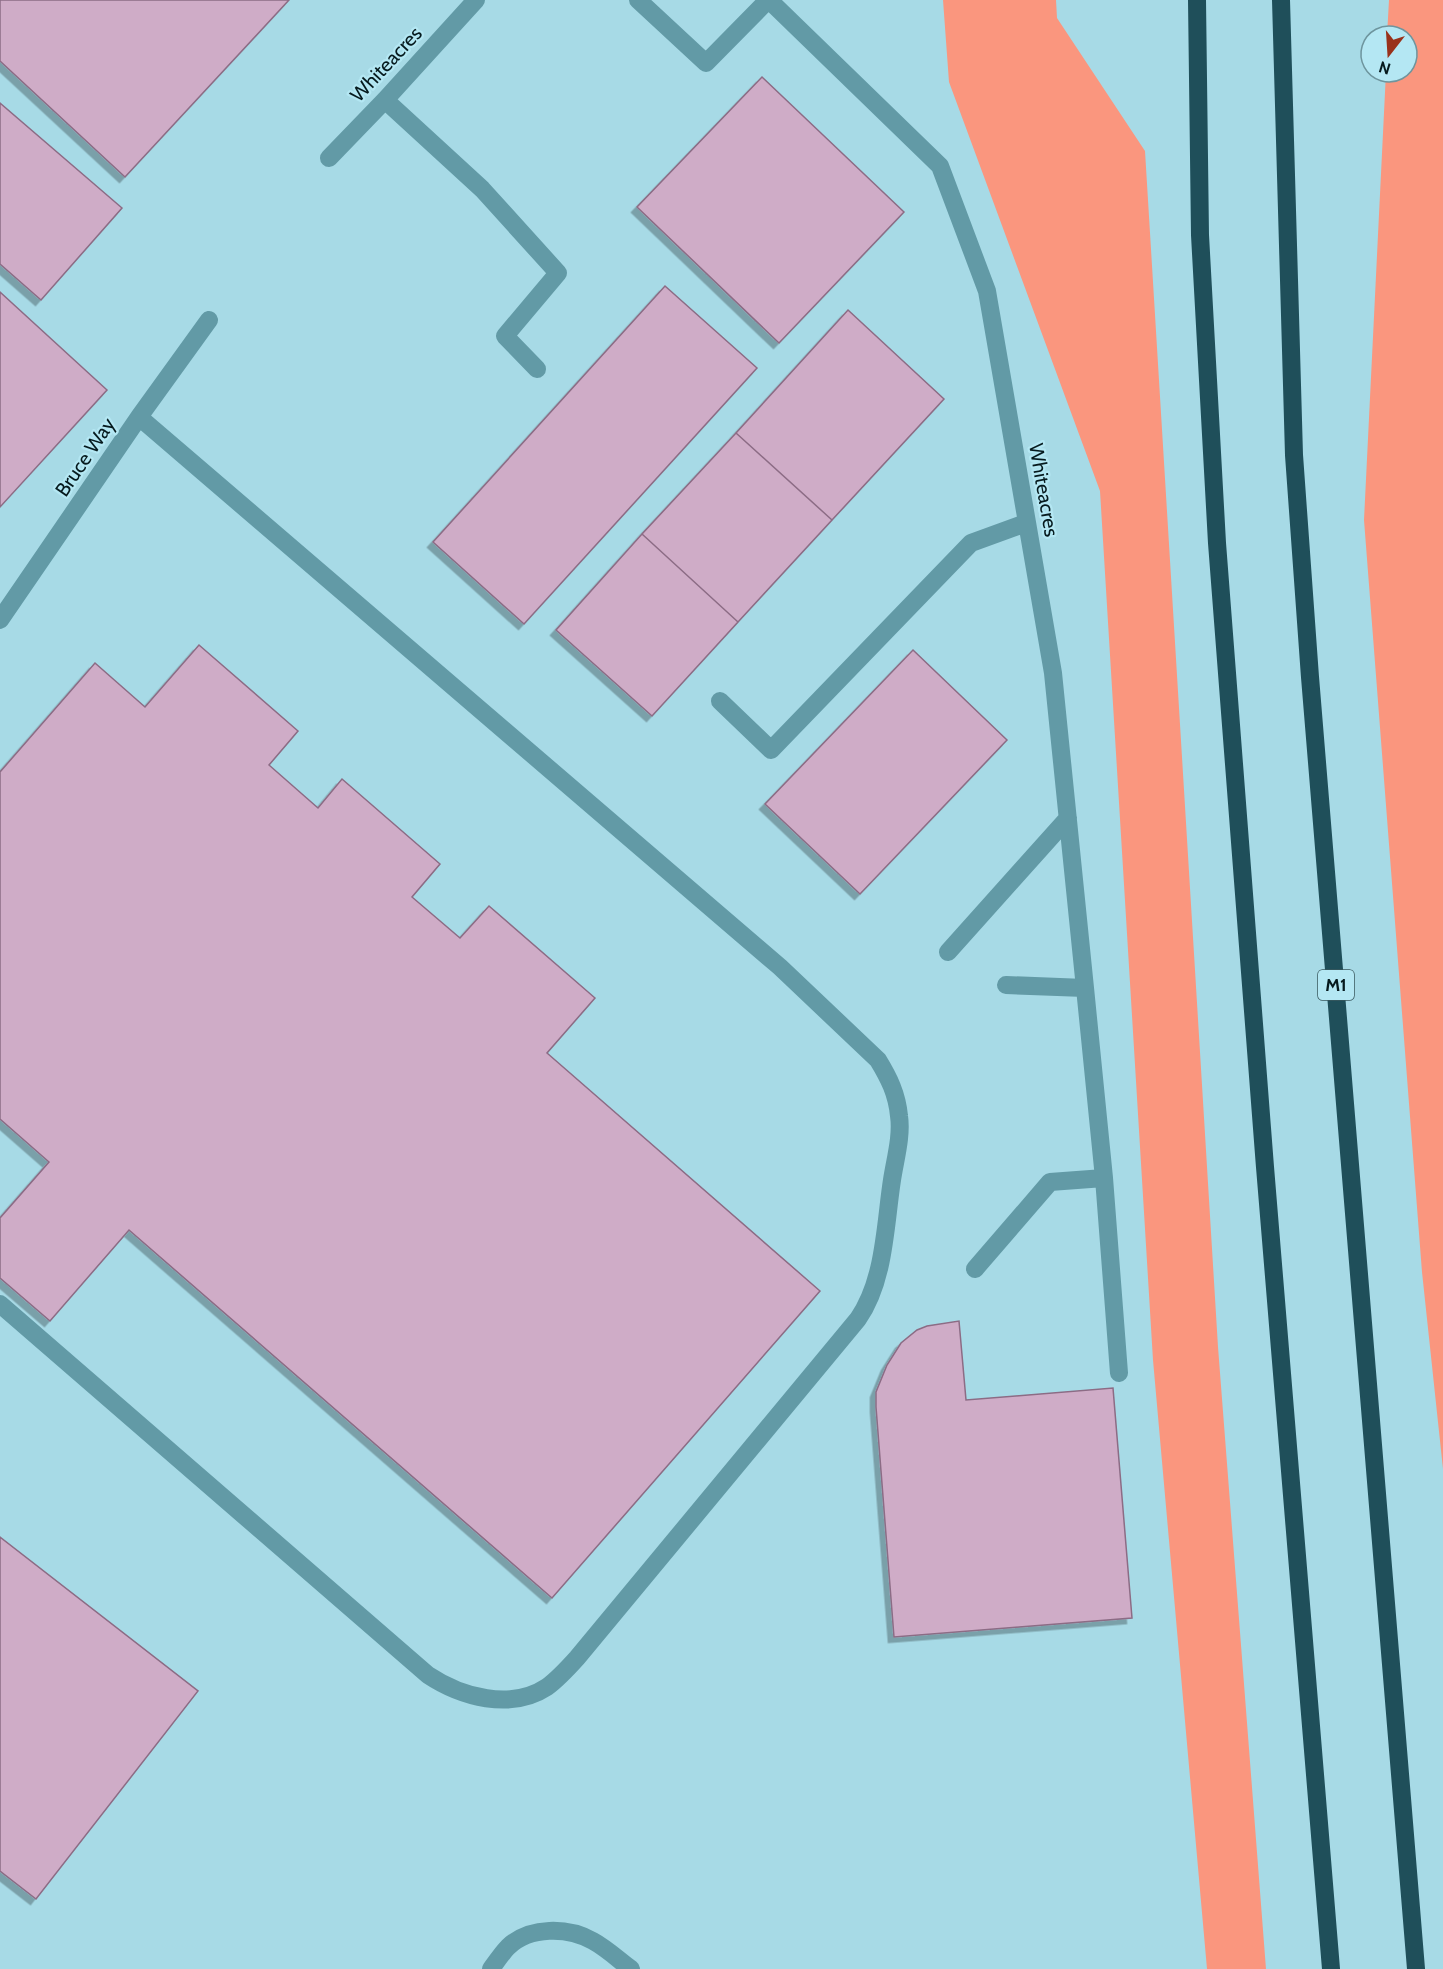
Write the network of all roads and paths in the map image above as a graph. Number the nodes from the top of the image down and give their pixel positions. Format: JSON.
{"nodes":[{"id":1,"x":476,"y":0,"type":"edge"},
{"id":2,"x":638,"y":0,"type":"edge"},
{"id":3,"x":769,"y":0,"type":"edge"},
{"id":4,"x":1197,"y":0,"type":"edge"},
{"id":5,"x":1281,"y":0,"type":"edge"},
{"id":6,"x":385,"y":99,"type":"junction"},
{"id":7,"x":329,"y":158,"type":"dead end"},
{"id":8,"x":209,"y":320,"type":"dead end"},
{"id":9,"x":537,"y":369,"type":"dead end"},
{"id":10,"x":139,"y":417,"type":"junction"},
{"id":11,"x":1026,"y":523,"type":"junction"},
{"id":12,"x":0,"y":620,"type":"edge"},
{"id":13,"x":720,"y":701,"type":"dead end"},
{"id":14,"x":1068,"y":818,"type":"junction"},
{"id":15,"x":948,"y":952,"type":"dead end"},
{"id":16,"x":1006,"y":985,"type":"dead end"},
{"id":17,"x":1085,"y":988,"type":"junction"},
{"id":18,"x":1104,"y":1178,"type":"junction"},
{"id":19,"x":975,"y":1269,"type":"dead end"},
{"id":20,"x":0,"y":1304,"type":"edge"},
{"id":21,"x":1119,"y":1373,"type":"dead end"},
{"id":22,"x":491,"y":1969,"type":"edge"},
{"id":23,"x":631,"y":1969,"type":"edge"},
{"id":24,"x":1331,"y":1969,"type":"edge"},
{"id":25,"x":1416,"y":1969,"type":"edge"}],
"edges":[{"from":1,"to":6,"type":"lane","name":"Whiteacres"},
{"from":2,"to":3,"type":"lane"},
{"from":3,"to":11,"type":"lane","name":"Whiteacres"},
{"from":4,"to":24,"type":"highway"},
{"from":5,"to":25,"type":"highway","number":"M1"},
{"from":6,"to":7,"type":"lane","name":"Whiteacres"},
{"from":6,"to":9,"type":"lane"},
{"from":8,"to":10,"type":"lane","name":"Bruce Way"},
{"from":10,"to":12,"type":"lane","name":"Bruce Way"},
{"from":10,"to":20,"type":"lane"},
{"from":11,"to":13,"type":"lane"},
{"from":11,"to":14,"type":"lane","name":"Whiteacres"},
{"from":14,"to":15,"type":"lane"},
{"from":14,"to":17,"type":"lane","name":"Whiteacres"},
{"from":16,"to":17,"type":"lane"},
{"from":17,"to":18,"type":"lane","name":"Whiteacres"},
{"from":18,"to":19,"type":"lane"},
{"from":18,"to":21,"type":"lane","name":"Whiteacres"},
{"from":22,"to":23,"type":"lane"}]}
